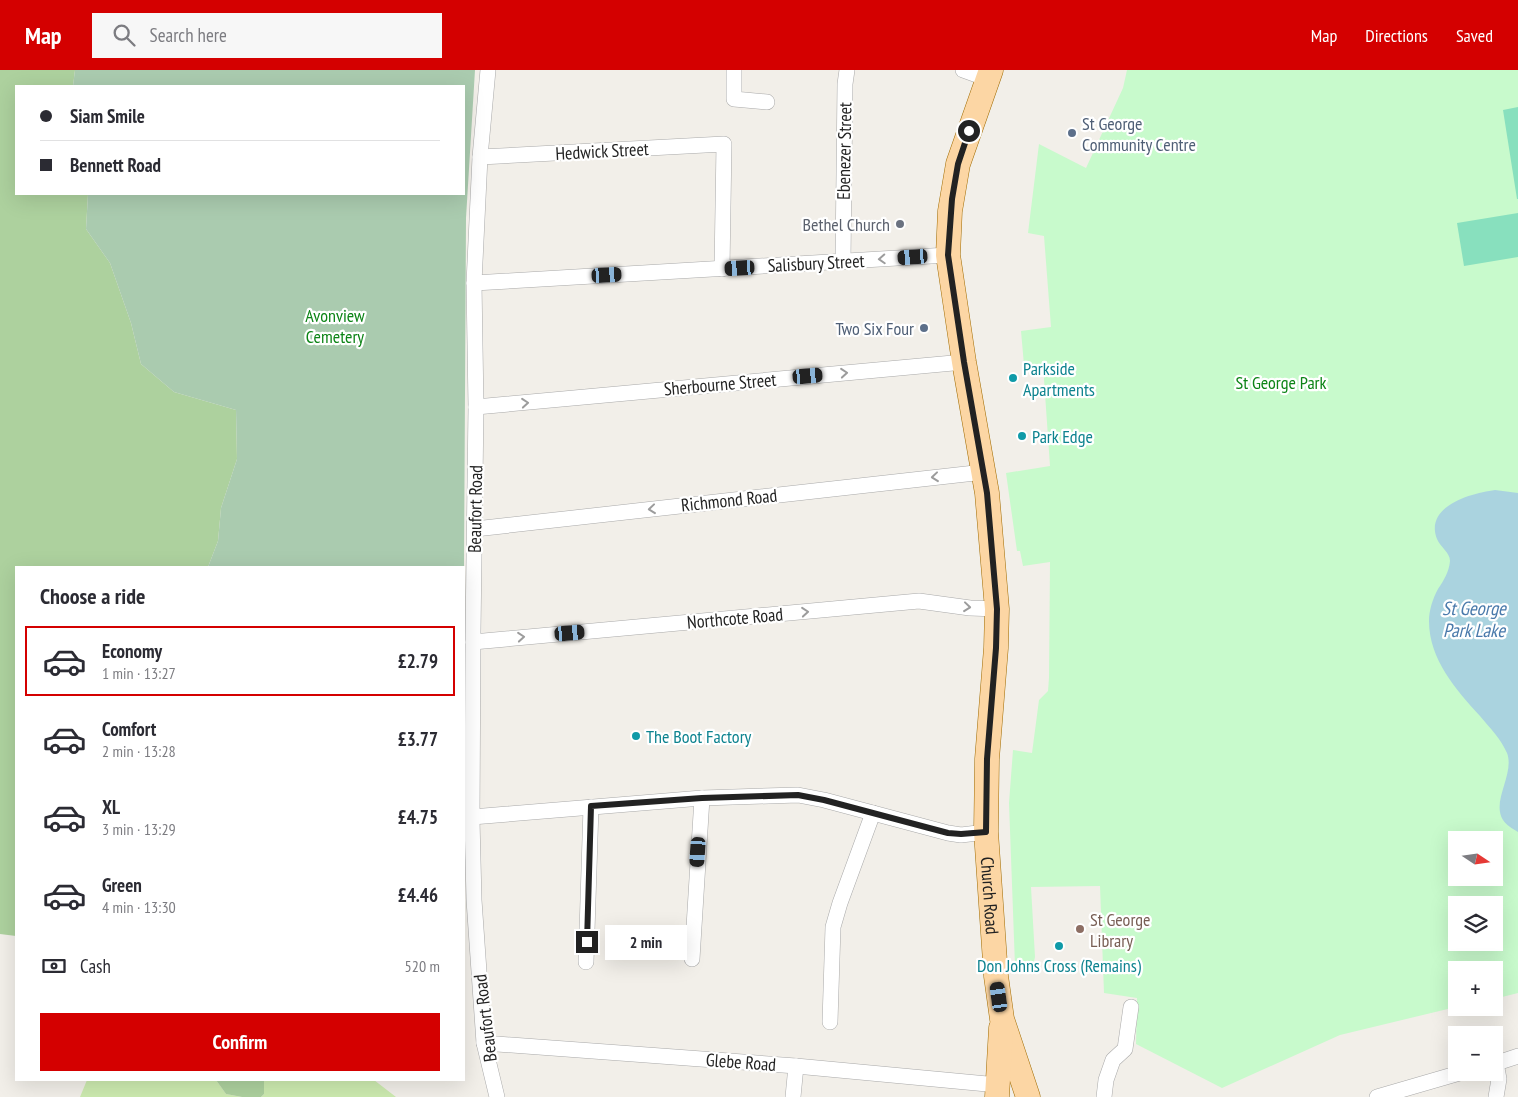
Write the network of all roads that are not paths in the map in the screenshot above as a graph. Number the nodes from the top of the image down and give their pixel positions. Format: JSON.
{"nodes":[{"id":1,"x":488,"y":70,"type":"edge"},
{"id":2,"x":734,"y":70,"type":"edge"},
{"id":3,"x":847,"y":70,"type":"edge"},
{"id":4,"x":964,"y":70,"type":"edge"},
{"id":5,"x":990,"y":74,"type":"edge"},
{"id":6,"x":768,"y":102,"type":"dead end"},
{"id":7,"x":480,"y":157,"type":"junction"},
{"id":8,"x":948,"y":255,"type":"junction"},
{"id":9,"x":843,"y":262,"type":"junction"},
{"id":10,"x":722,"y":269,"type":"junction"},
{"id":11,"x":474,"y":283,"type":"junction"},
{"id":12,"x":964,"y":362,"type":"junction"},
{"id":13,"x":476,"y":407,"type":"junction"},
{"id":14,"x":984,"y":472,"type":"junction"},
{"id":15,"x":475,"y":529,"type":"junction"},
{"id":16,"x":997,"y":609,"type":"junction"},
{"id":17,"x":473,"y":642,"type":"junction"},
{"id":18,"x":702,"y":798,"type":"junction"},
{"id":19,"x":591,"y":806,"type":"junction"},
{"id":20,"x":873,"y":813,"type":"junction"},
{"id":21,"x":472,"y":817,"type":"junction"},
{"id":22,"x":986,"y":832,"type":"junction"},
{"id":23,"x":474,"y":900,"type":"junction"},
{"id":24,"x":465,"y":913,"type":"edge"},
{"id":25,"x":692,"y":959,"type":"dead end"},
{"id":26,"x":586,"y":962,"type":"dead end"},
{"id":27,"x":1131,"y":1007,"type":"dead end"},
{"id":28,"x":1002,"y":1019,"type":"junction"},
{"id":29,"x":830,"y":1022,"type":"dead end"},
{"id":30,"x":484,"y":1042,"type":"junction"},
{"id":31,"x":1518,"y":1056,"type":"edge"},
{"id":32,"x":1503,"y":1061,"type":"edge"},
{"id":33,"x":796,"y":1066,"type":"junction"},
{"id":34,"x":1448,"y":1076,"type":"edge"},
{"id":35,"x":1499,"y":1081,"type":"edge"},
{"id":36,"x":997,"y":1091,"type":"edge"},
{"id":37,"x":497,"y":1097,"type":"edge"},
{"id":38,"x":793,"y":1097,"type":"edge"},
{"id":39,"x":1027,"y":1097,"type":"edge"},
{"id":40,"x":1104,"y":1097,"type":"edge"},
{"id":41,"x":1377,"y":1097,"type":"edge"},
{"id":42,"x":1496,"y":1097,"type":"edge"}],
"edges":[{"from":1,"to":7,"type":"street","name":"Beaufort Road"},
{"from":2,"to":6,"type":"street"},
{"from":3,"to":9,"type":"street","name":"Ebenezer Street"},
{"from":4,"to":5,"type":"street"},
{"from":5,"to":8,"type":"main road","name":"Church Road"},
{"from":7,"to":10,"type":"street","name":"Hedwick Street"},
{"from":7,"to":11,"type":"street","name":"Beaufort Road"},
{"from":8,"to":9,"type":"street","name":"Salisbury Street","one_way":true},
{"from":8,"to":12,"type":"main road","name":"Church Road"},
{"from":9,"to":10,"type":"street","name":"Salisbury Street"},
{"from":10,"to":11,"type":"street","name":"Salisbury Street"},
{"from":11,"to":13,"type":"street","name":"Beaufort Road"},
{"from":13,"to":12,"type":"street","name":"Sherbourne Street","one_way":true},
{"from":12,"to":14,"type":"main road","name":"Church Road"},
{"from":13,"to":15,"type":"street","name":"Beaufort Road"},
{"from":14,"to":15,"type":"street","name":"Richmond Road","one_way":true},
{"from":14,"to":16,"type":"main road","name":"Church Road"},
{"from":15,"to":17,"type":"street","name":"Beaufort Road"},
{"from":17,"to":16,"type":"street","name":"Northcote Road","one_way":true},
{"from":16,"to":22,"type":"main road","name":"Church Road"},
{"from":17,"to":21,"type":"street","name":"Beaufort Road"},
{"from":18,"to":19,"type":"street"},
{"from":18,"to":20,"type":"street"},
{"from":18,"to":25,"type":"street"},
{"from":19,"to":21,"type":"street"},
{"from":19,"to":26,"type":"street"},
{"from":20,"to":22,"type":"street"},
{"from":20,"to":29,"type":"street"},
{"from":21,"to":23,"type":"street","name":"Beaufort Road"},
{"from":22,"to":28,"type":"main road","name":"Church Road"},
{"from":23,"to":24,"type":"street"},
{"from":23,"to":30,"type":"street","name":"Beaufort Road"},
{"from":27,"to":40,"type":"street"},
{"from":28,"to":36,"type":"main road"},
{"from":28,"to":39,"type":"main road","name":"Church Road"},
{"from":30,"to":33,"type":"street","name":"Glebe Road"},
{"from":30,"to":37,"type":"street","name":"Beaufort Road"},
{"from":31,"to":32,"type":"street"},
{"from":33,"to":36,"type":"street","name":"Glebe Road"},
{"from":33,"to":38,"type":"street"},
{"from":34,"to":41,"type":"street"},
{"from":35,"to":42,"type":"street"},
{"from":36,"to":39,"type":"main road"}]}
